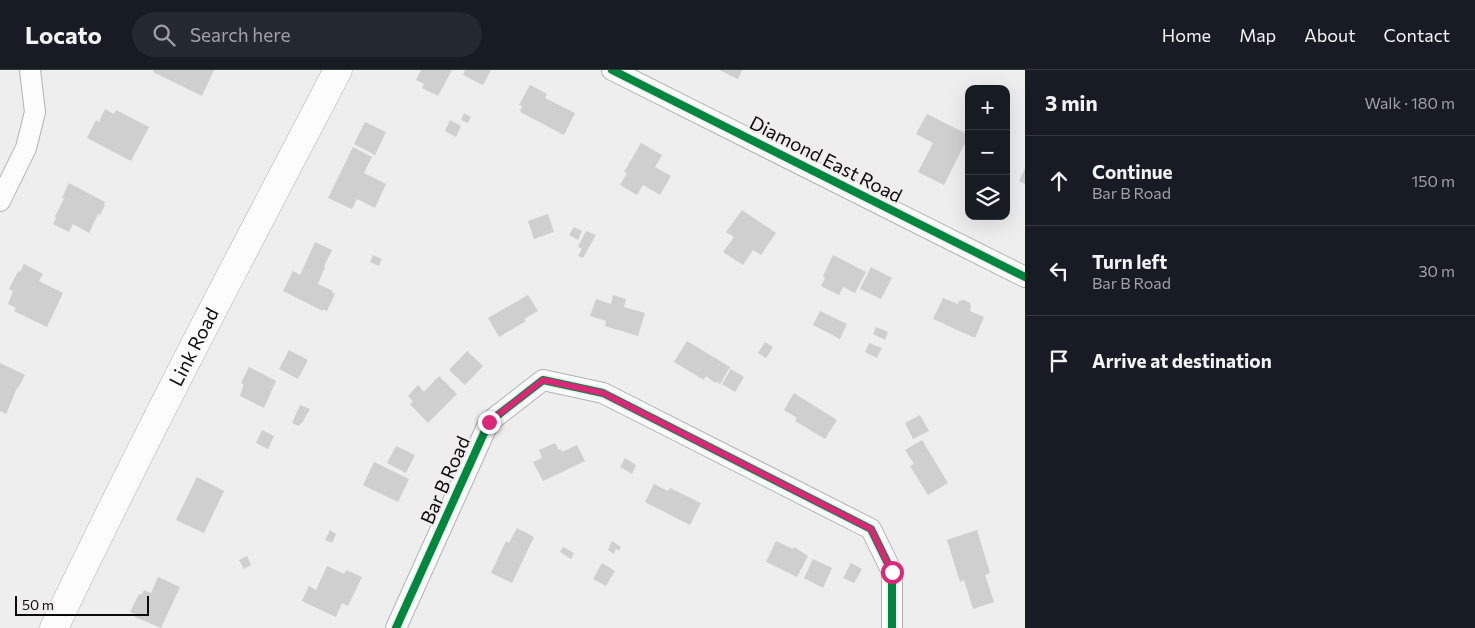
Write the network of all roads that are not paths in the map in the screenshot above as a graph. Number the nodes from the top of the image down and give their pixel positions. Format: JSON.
{"nodes":[{"id":1,"x":30,"y":70,"type":"edge"},
{"id":2,"x":338,"y":70,"type":"edge"},
{"id":3,"x":612,"y":70,"type":"edge"},
{"id":4,"x":0,"y":201,"type":"edge"},
{"id":5,"x":1025,"y":277,"type":"edge"},
{"id":6,"x":54,"y":628,"type":"edge"},
{"id":7,"x":396,"y":628,"type":"edge"},
{"id":8,"x":892,"y":628,"type":"edge"}],
"edges":[{"from":1,"to":4,"type":"street"},
{"from":2,"to":6,"type":"main road","name":"Link Road"},
{"from":3,"to":5,"type":"street","name":"Diamond East Road"},
{"from":7,"to":8,"type":"street","name":"Bar B Road"}]}
